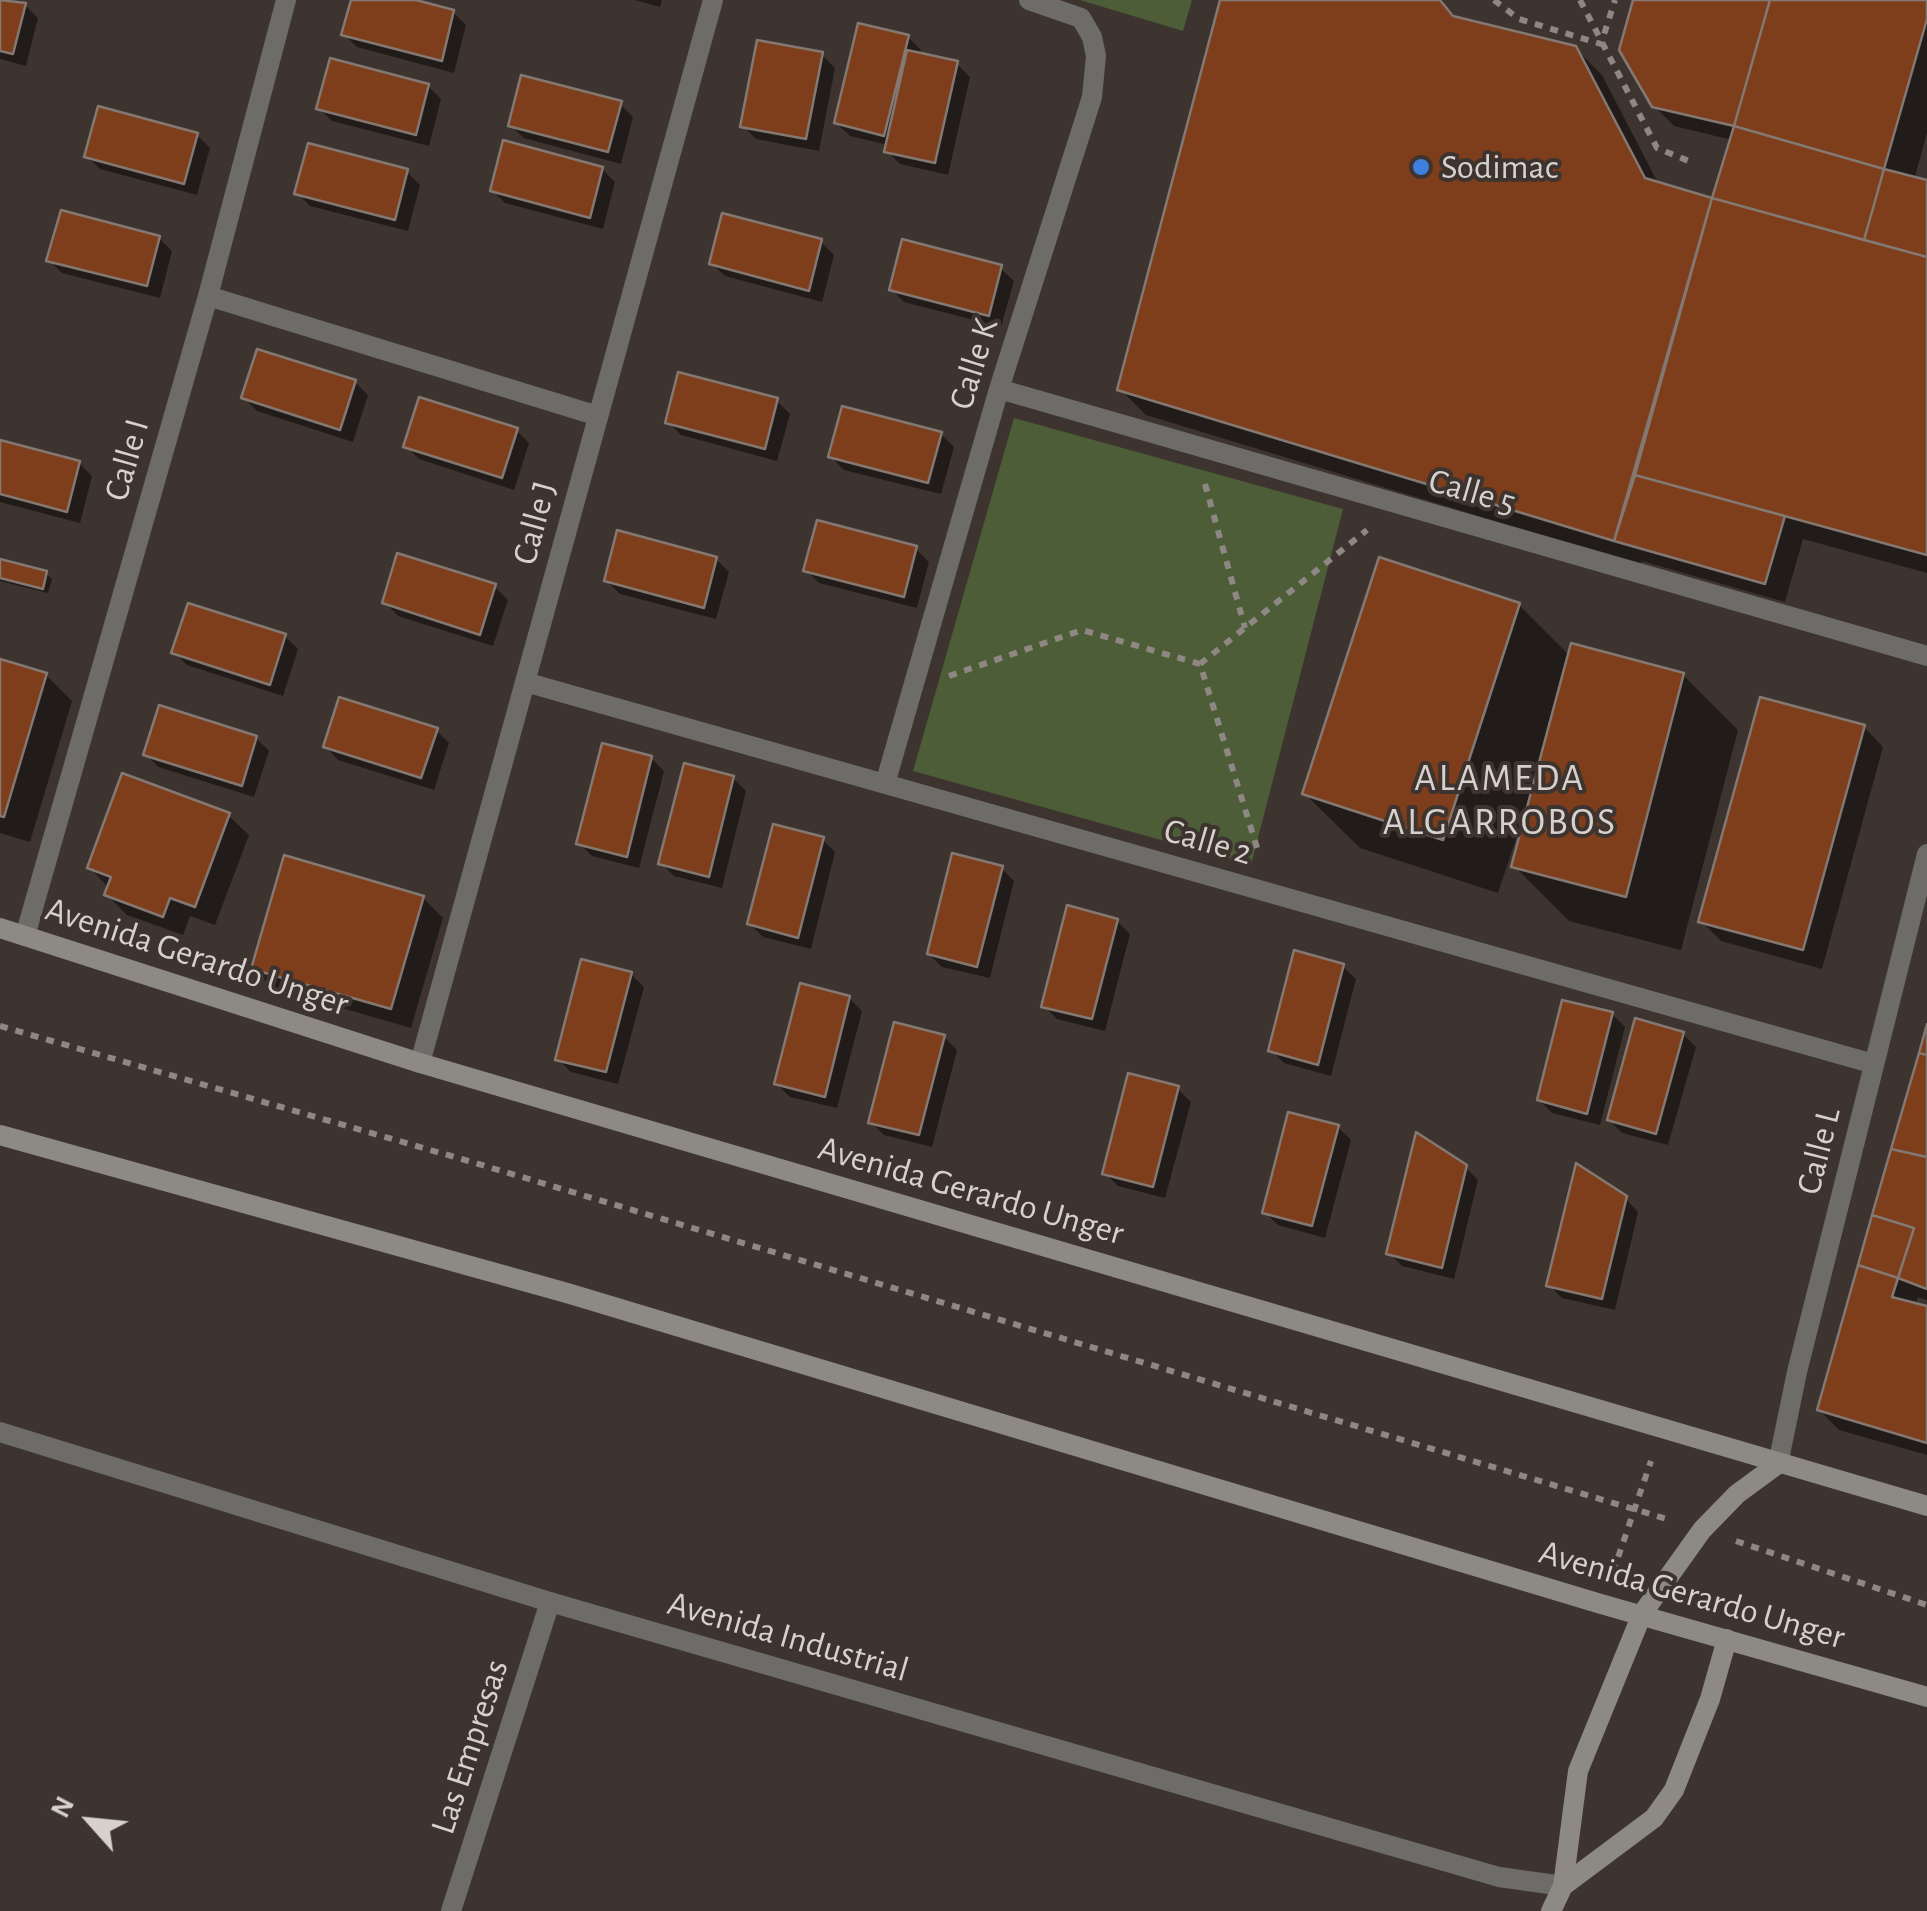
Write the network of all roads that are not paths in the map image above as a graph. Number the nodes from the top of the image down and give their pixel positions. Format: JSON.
{"nodes":[{"id":1,"x":286,"y":0,"type":"edge"},
{"id":2,"x":713,"y":0,"type":"edge"},
{"id":3,"x":1029,"y":0,"type":"edge"},
{"id":4,"x":208,"y":296,"type":"junction"},
{"id":5,"x":999,"y":389,"type":"junction"},
{"id":6,"x":598,"y":416,"type":"junction"},
{"id":7,"x":1927,"y":656,"type":"edge"},
{"id":8,"x":525,"y":682,"type":"junction"},
{"id":9,"x":886,"y":784,"type":"junction"},
{"id":10,"x":1927,"y":854,"type":"edge"},
{"id":11,"x":0,"y":928,"type":"edge"},
{"id":12,"x":25,"y":936,"type":"junction"},
{"id":13,"x":420,"y":1064,"type":"junction"},
{"id":14,"x":1874,"y":1064,"type":"junction"},
{"id":15,"x":0,"y":1135,"type":"edge"},
{"id":16,"x":0,"y":1432,"type":"edge"},
{"id":17,"x":1778,"y":1464,"type":"junction"},
{"id":18,"x":1927,"y":1506,"type":"edge"},
{"id":19,"x":550,"y":1602,"type":"junction"},
{"id":20,"x":1642,"y":1614,"type":"junction"},
{"id":21,"x":1727,"y":1639,"type":"junction"},
{"id":22,"x":1927,"y":1696,"type":"edge"},
{"id":23,"x":1563,"y":1886,"type":"junction"},
{"id":24,"x":451,"y":1911,"type":"edge"},
{"id":25,"x":1551,"y":1911,"type":"edge"}],
"edges":[{"from":1,"to":4,"type":"street","name":"Calle I"},
{"from":2,"to":6,"type":"street","name":"Calle J"},
{"from":3,"to":5,"type":"street","name":"Calle K"},
{"from":4,"to":6,"type":"street"},
{"from":4,"to":12,"type":"street","name":"Calle I"},
{"from":5,"to":7,"type":"street","name":"Calle 5"},
{"from":5,"to":9,"type":"street","name":"Calle K"},
{"from":6,"to":8,"type":"street","name":"Calle J"},
{"from":8,"to":9,"type":"street","name":"Calle 2"},
{"from":8,"to":13,"type":"street","name":"Calle J"},
{"from":9,"to":14,"type":"street","name":"Calle 2"},
{"from":10,"to":14,"type":"street","name":"Calle L"},
{"from":11,"to":12,"type":"main road","name":"Avenida Gerardo Unger"},
{"from":12,"to":13,"type":"main road","name":"Avenida Gerardo Unger"},
{"from":13,"to":17,"type":"main road","name":"Avenida Gerardo Unger"},
{"from":14,"to":17,"type":"street","name":"Calle L"},
{"from":15,"to":20,"type":"main road","name":"Avenida Gerardo Unger"},
{"from":16,"to":19,"type":"street","name":"Avenida Industrial"},
{"from":17,"to":18,"type":"main road","name":"Avenida Gerardo Unger"},
{"from":17,"to":20,"type":"main road"},
{"from":19,"to":23,"type":"street","name":"Avenida Industrial"},
{"from":19,"to":24,"type":"street","name":"Las Empresas"},
{"from":20,"to":21,"type":"main road","name":"Avenida Gerardo Unger"},
{"from":20,"to":23,"type":"main road"},
{"from":21,"to":22,"type":"main road","name":"Avenida Gerardo Unger"},
{"from":21,"to":23,"type":"main road"},
{"from":23,"to":25,"type":"main road"}]}
